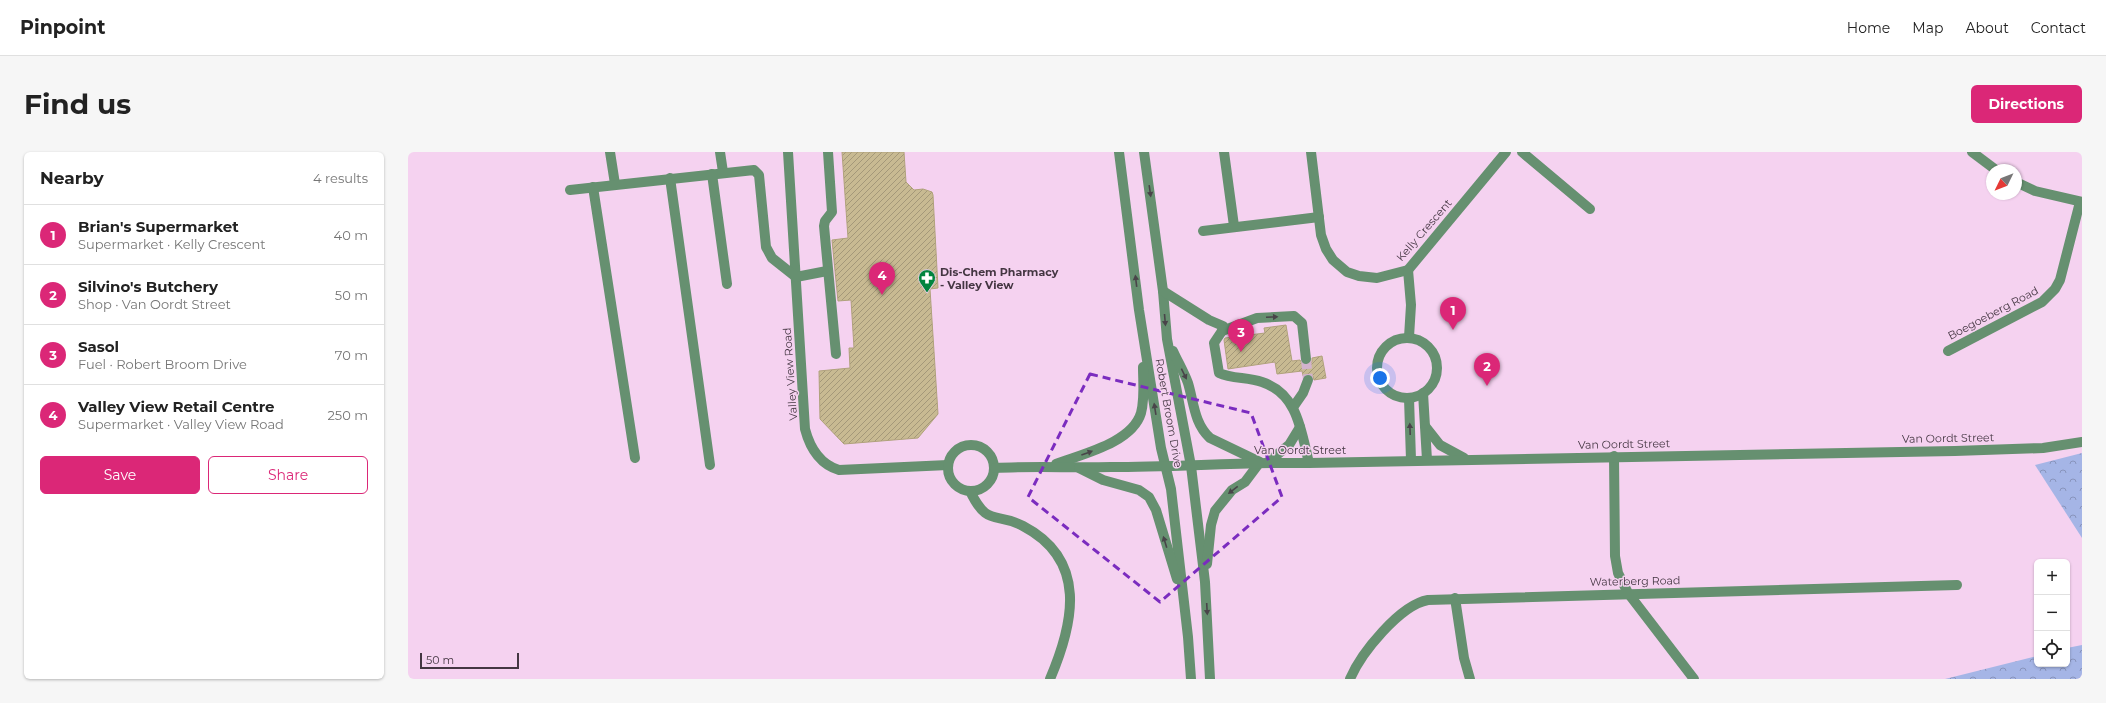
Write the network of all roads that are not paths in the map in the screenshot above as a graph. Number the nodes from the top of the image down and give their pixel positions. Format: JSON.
{"nodes":[{"id":1,"x":610,"y":152,"type":"edge"},
{"id":2,"x":720,"y":152,"type":"edge"},
{"id":3,"x":788,"y":152,"type":"edge"},
{"id":4,"x":828,"y":152,"type":"edge"},
{"id":5,"x":1119,"y":152,"type":"edge"},
{"id":6,"x":1144,"y":152,"type":"edge"},
{"id":7,"x":1224,"y":152,"type":"edge"},
{"id":8,"x":1311,"y":152,"type":"edge"},
{"id":9,"x":1506,"y":152,"type":"edge"},
{"id":10,"x":1522,"y":152,"type":"edge"},
{"id":11,"x":1972,"y":152,"type":"edge"},
{"id":12,"x":1988,"y":164,"type":"edge"},
{"id":13,"x":723,"y":172,"type":"junction"},
{"id":14,"x":712,"y":174,"type":"junction"},
{"id":15,"x":670,"y":178,"type":"junction"},
{"id":16,"x":615,"y":184,"type":"junction"},
{"id":17,"x":2022,"y":185,"type":"edge"},
{"id":18,"x":593,"y":187,"type":"junction"},
{"id":19,"x":570,"y":190,"type":"dead end"},
{"id":20,"x":2081,"y":202,"type":"edge"},
{"id":21,"x":1590,"y":209,"type":"dead end"},
{"id":22,"x":1319,"y":217,"type":"junction"},
{"id":23,"x":1234,"y":226,"type":"junction"},
{"id":24,"x":1202,"y":231,"type":"dead end"},
{"id":25,"x":1408,"y":270,"type":"junction"},
{"id":26,"x":827,"y":271,"type":"junction"},
{"id":27,"x":796,"y":277,"type":"junction"},
{"id":28,"x":727,"y":284,"type":"dead end"},
{"id":29,"x":1163,"y":291,"type":"junction"},
{"id":30,"x":1139,"y":310,"type":"junction"},
{"id":31,"x":1222,"y":331,"type":"junction"},
{"id":32,"x":1409,"y":337,"type":"junction"},
{"id":33,"x":1167,"y":339,"type":"junction"},
{"id":34,"x":1948,"y":350,"type":"dead end"},
{"id":35,"x":836,"y":354,"type":"dead end"},
{"id":36,"x":1306,"y":359,"type":"tunnel mouth"},
{"id":37,"x":1308,"y":380,"type":"tunnel mouth"},
{"id":38,"x":1423,"y":393,"type":"junction"},
{"id":39,"x":1409,"y":398,"type":"junction"},
{"id":40,"x":1294,"y":406,"type":"junction"},
{"id":41,"x":1425,"y":426,"type":"junction"},
{"id":42,"x":1300,"y":427,"type":"junction"},
{"id":43,"x":2082,"y":442,"type":"edge"},
{"id":44,"x":1614,"y":456,"type":"junction"},
{"id":45,"x":635,"y":458,"type":"dead end"},
{"id":46,"x":1466,"y":459,"type":"junction"},
{"id":47,"x":1411,"y":460,"type":"junction"},
{"id":48,"x":1427,"y":460,"type":"junction"},
{"id":49,"x":1264,"y":462,"type":"junction"},
{"id":50,"x":1309,"y":463,"type":"junction"},
{"id":51,"x":710,"y":465,"type":"dead end"},
{"id":52,"x":948,"y":465,"type":"junction"},
{"id":53,"x":1051,"y":466,"type":"junction"},
{"id":54,"x":1075,"y":466,"type":"junction"},
{"id":55,"x":1166,"y":466,"type":"junction"},
{"id":56,"x":1191,"y":466,"type":"junction"},
{"id":57,"x":994,"y":468,"type":"junction"},
{"id":58,"x":970,"y":491,"type":"junction"},
{"id":59,"x":1205,"y":582,"type":"junction"},
{"id":60,"x":1957,"y":585,"type":"dead end"},
{"id":61,"x":1628,"y":593,"type":"junction"},
{"id":62,"x":1455,"y":598,"type":"junction"},
{"id":63,"x":1185,"y":606,"type":"junction"},
{"id":64,"x":1050,"y":679,"type":"edge"},
{"id":65,"x":1191,"y":679,"type":"edge"},
{"id":66,"x":1210,"y":679,"type":"edge"},
{"id":67,"x":1350,"y":679,"type":"edge"},
{"id":68,"x":1470,"y":679,"type":"edge"},
{"id":69,"x":1694,"y":679,"type":"edge"}],
"edges":[{"from":1,"to":16,"type":"street"},
{"from":2,"to":13,"type":"street"},
{"from":3,"to":27,"type":"street","name":"Valley View Road"},
{"from":4,"to":26,"type":"street"},
{"from":30,"to":5,"type":"street","name":"Robert Broom Drive","one_way":true},
{"from":6,"to":29,"type":"street","name":"Robert Broom Drive","one_way":true},
{"from":7,"to":23,"type":"street"},
{"from":8,"to":22,"type":"street","name":"Kelly Crescent"},
{"from":9,"to":25,"type":"street","name":"Kelly Crescent"},
{"from":10,"to":21,"type":"street"},
{"from":11,"to":12,"type":"street"},
{"from":13,"to":14,"type":"street"},
{"from":13,"to":27,"type":"street"},
{"from":14,"to":15,"type":"street"},
{"from":14,"to":28,"type":"street"},
{"from":15,"to":16,"type":"street"},
{"from":15,"to":51,"type":"street"},
{"from":16,"to":18,"type":"street"},
{"from":17,"to":20,"type":"street","name":"Boegoeberg Road"},
{"from":18,"to":19,"type":"street"},
{"from":18,"to":45,"type":"street"},
{"from":20,"to":34,"type":"street","name":"Boegoeberg Road"},
{"from":22,"to":23,"type":"street"},
{"from":22,"to":25,"type":"street","name":"Kelly Crescent"},
{"from":23,"to":24,"type":"street"},
{"from":25,"to":32,"type":"street"},
{"from":26,"to":27,"type":"street"},
{"from":26,"to":35,"type":"street"},
{"from":27,"to":52,"type":"street","name":"Valley View Road"},
{"from":29,"to":31,"type":"street"},
{"from":29,"to":33,"type":"street","name":"Robert Broom Drive","one_way":true},
{"from":53,"to":30,"type":"street","one_way":true},
{"from":55,"to":30,"type":"street","name":"Robert Broom Drive","one_way":true},
{"from":31,"to":36,"type":"street","one_way":true},
{"from":31,"to":40,"type":"street"},
{"from":32,"to":38,"type":"street"},
{"from":32,"to":39,"type":"street"},
{"from":33,"to":49,"type":"street","one_way":true},
{"from":33,"to":56,"type":"street","name":"Robert Broom Drive"},
{"from":37,"to":40,"type":"street"},
{"from":38,"to":39,"type":"street"},
{"from":38,"to":41,"type":"street"},
{"from":47,"to":39,"type":"street","one_way":true},
{"from":40,"to":42,"type":"street"},
{"from":41,"to":46,"type":"street"},
{"from":41,"to":48,"type":"street"},
{"from":42,"to":49,"type":"street"},
{"from":42,"to":50,"type":"street"},
{"from":43,"to":44,"type":"street","name":"Van Oordt Street"},
{"from":44,"to":46,"type":"street","name":"Van Oordt Street"},
{"from":44,"to":61,"type":"street"},
{"from":46,"to":48,"type":"street","name":"Van Oordt Street"},
{"from":47,"to":48,"type":"street","name":"Van Oordt Street"},
{"from":47,"to":50,"type":"street","name":"Van Oordt Street"},
{"from":49,"to":50,"type":"street","name":"Van Oordt Street"},
{"from":49,"to":56,"type":"street","name":"Van Oordt Street"},
{"from":49,"to":59,"type":"street","one_way":true},
{"from":52,"to":57,"type":"street"},
{"from":52,"to":58,"type":"street"},
{"from":53,"to":54,"type":"street"},
{"from":53,"to":57,"type":"street"},
{"from":54,"to":55,"type":"street"},
{"from":63,"to":54,"type":"street","one_way":true},
{"from":55,"to":56,"type":"street","name":"Van Oordt Street"},
{"from":55,"to":63,"type":"street","name":"Robert Broom Drive"},
{"from":56,"to":59,"type":"street","name":"Robert Broom Drive"},
{"from":57,"to":58,"type":"street"},
{"from":58,"to":64,"type":"street"},
{"from":59,"to":66,"type":"street","name":"Robert Broom Drive","one_way":true},
{"from":60,"to":61,"type":"street","name":"Waterberg Road"},
{"from":61,"to":62,"type":"street","name":"Waterberg Road"},
{"from":61,"to":69,"type":"street"},
{"from":62,"to":67,"type":"street","name":"Waterberg Road"},
{"from":62,"to":68,"type":"street"},
{"from":63,"to":65,"type":"street","name":"Robert Broom Drive"}]}
